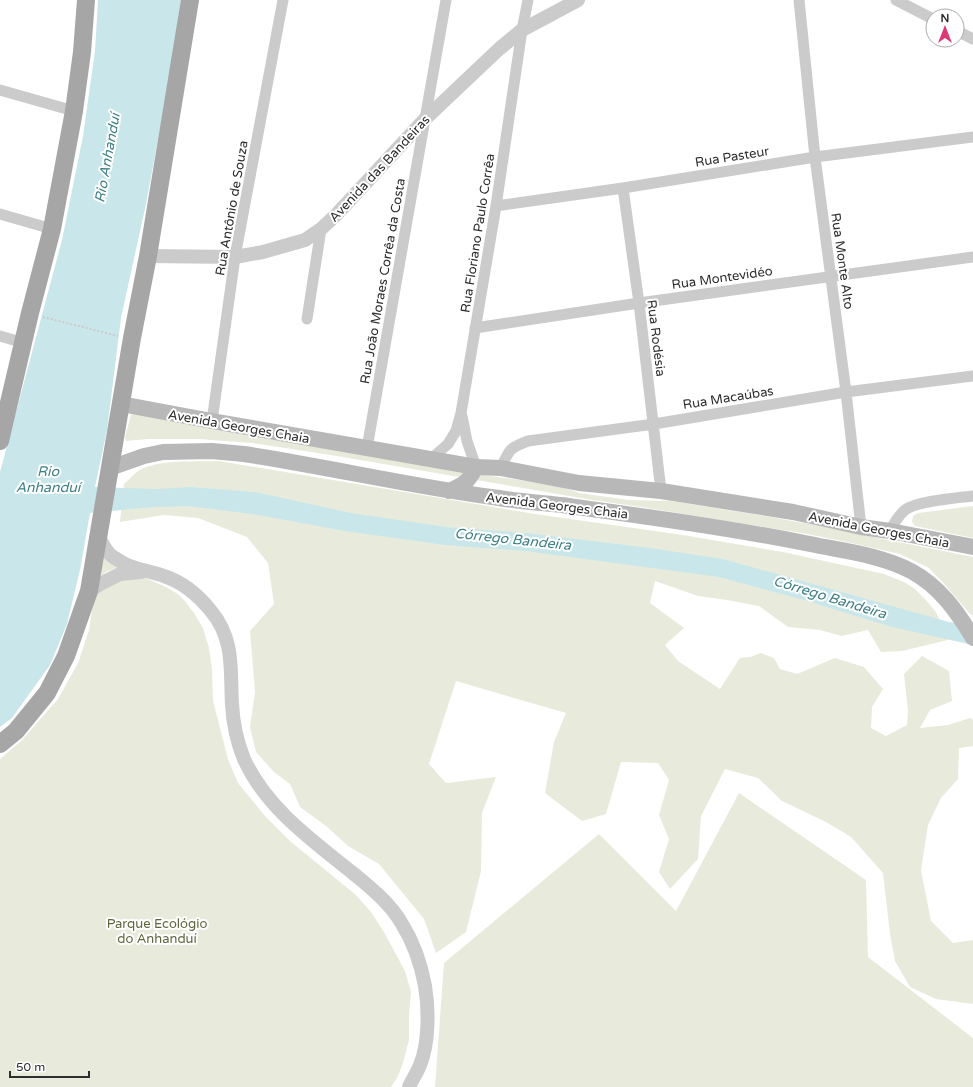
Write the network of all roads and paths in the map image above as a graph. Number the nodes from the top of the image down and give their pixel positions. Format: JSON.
{"nodes":[{"id":1,"x":86,"y":0,"type":"edge"},
{"id":2,"x":190,"y":0,"type":"edge"},
{"id":3,"x":283,"y":0,"type":"edge"},
{"id":4,"x":446,"y":0,"type":"edge"},
{"id":5,"x":528,"y":0,"type":"edge"},
{"id":6,"x":578,"y":0,"type":"edge"},
{"id":7,"x":799,"y":0,"type":"edge"},
{"id":8,"x":896,"y":0,"type":"edge"},
{"id":9,"x":925,"y":15,"type":"edge"},
{"id":10,"x":522,"y":30,"type":"junction"},
{"id":11,"x":0,"y":90,"type":"edge"},
{"id":12,"x":74,"y":111,"type":"junction"},
{"id":13,"x":425,"y":119,"type":"junction"},
{"id":14,"x":973,"y":137,"type":"edge"},
{"id":15,"x":815,"y":157,"type":"junction"},
{"id":16,"x":623,"y":188,"type":"junction"},
{"id":17,"x":496,"y":206,"type":"junction"},
{"id":18,"x":0,"y":214,"type":"edge"},
{"id":19,"x":52,"y":229,"type":"junction"},
{"id":20,"x":321,"y":229,"type":"junction"},
{"id":21,"x":148,"y":256,"type":"junction"},
{"id":22,"x":235,"y":257,"type":"junction"},
{"id":23,"x":973,"y":257,"type":"edge"},
{"id":24,"x":831,"y":277,"type":"junction"},
{"id":25,"x":639,"y":303,"type":"junction"},
{"id":26,"x":38,"y":316,"type":"dead end"},
{"id":27,"x":307,"y":319,"type":"dead end"},
{"id":28,"x":475,"y":328,"type":"junction"},
{"id":29,"x":0,"y":336,"type":"edge"},
{"id":30,"x":123,"y":337,"type":"dead end"},
{"id":31,"x":24,"y":343,"type":"junction"},
{"id":32,"x":973,"y":376,"type":"edge"},
{"id":33,"x":846,"y":392,"type":"junction"},
{"id":34,"x":121,"y":404,"type":"junction"},
{"id":35,"x":461,"y":413,"type":"junction"},
{"id":36,"x":212,"y":421,"type":"junction"},
{"id":37,"x":654,"y":424,"type":"junction"},
{"id":38,"x":0,"y":441,"type":"edge"},
{"id":39,"x":367,"y":448,"type":"junction"},
{"id":40,"x":431,"y":459,"type":"junction"},
{"id":41,"x":476,"y":467,"type":"junction"},
{"id":42,"x":110,"y":468,"type":"junction"},
{"id":43,"x":501,"y":468,"type":"junction"},
{"id":44,"x":579,"y":483,"type":"junction"},
{"id":45,"x":449,"y":490,"type":"junction"},
{"id":46,"x":661,"y":491,"type":"junction"},
{"id":47,"x":973,"y":496,"type":"edge"},
{"id":48,"x":567,"y":506,"type":"junction"},
{"id":49,"x":861,"y":526,"type":"junction"},
{"id":50,"x":100,"y":529,"type":"junction"},
{"id":51,"x":890,"y":530,"type":"junction"},
{"id":52,"x":973,"y":547,"type":"edge"},
{"id":53,"x":150,"y":571,"type":"junction"},
{"id":54,"x":89,"y":591,"type":"junction"},
{"id":55,"x":973,"y":638,"type":"edge"},
{"id":56,"x":0,"y":744,"type":"edge"},
{"id":57,"x":409,"y":1087,"type":"edge"}],
"edges":[{"from":1,"to":12,"type":"main road"},
{"from":2,"to":21,"type":"main road"},
{"from":3,"to":22,"type":"street","name":"Rua Antônio de Souza"},
{"from":4,"to":13,"type":"street","name":"Rua João Moraes Corrêa da Costa"},
{"from":5,"to":10,"type":"street","name":"Rua Floriano Paulo Corrêa"},
{"from":6,"to":10,"type":"street","name":"Avenida das Bandeiras"},
{"from":7,"to":15,"type":"street","name":"Rua Monte Alto"},
{"from":8,"to":9,"type":"street"},
{"from":10,"to":13,"type":"street","name":"Avenida das Bandeiras"},
{"from":10,"to":17,"type":"street","name":"Rua Floriano Paulo Corrêa"},
{"from":11,"to":12,"type":"street"},
{"from":12,"to":19,"type":"main road"},
{"from":13,"to":20,"type":"street","name":"Avenida das Bandeiras"},
{"from":13,"to":39,"type":"street","name":"Rua João Moraes Corrêa da Costa"},
{"from":14,"to":15,"type":"street","name":"Rua Pasteur"},
{"from":15,"to":16,"type":"street","name":"Rua Pasteur"},
{"from":15,"to":24,"type":"street","name":"Rua Monte Alto"},
{"from":16,"to":17,"type":"street","name":"Rua Pasteur"},
{"from":16,"to":25,"type":"street","name":"Rua Rodésia"},
{"from":17,"to":28,"type":"street","name":"Rua Floriano Paulo Corrêa"},
{"from":18,"to":19,"type":"street"},
{"from":19,"to":31,"type":"main road"},
{"from":20,"to":22,"type":"street","name":"Avenida das Bandeiras"},
{"from":20,"to":27,"type":"street"},
{"from":21,"to":22,"type":"street","name":"Avenida das Bandeiras"},
{"from":21,"to":34,"type":"main road"},
{"from":22,"to":36,"type":"street","name":"Rua Antônio de Souza"},
{"from":23,"to":24,"type":"street","name":"Rua Montevidéo"},
{"from":24,"to":25,"type":"street","name":"Rua Montevidéo"},
{"from":24,"to":33,"type":"street","name":"Rua Monte Alto"},
{"from":25,"to":28,"type":"street","name":"Rua Montevidéo"},
{"from":25,"to":37,"type":"street","name":"Rua Rodésia"},
{"from":26,"to":30,"type":"path"},
{"from":28,"to":35,"type":"street","name":"Rua Floriano Paulo Corrêa"},
{"from":29,"to":31,"type":"street"},
{"from":31,"to":38,"type":"main road"},
{"from":32,"to":33,"type":"street","name":"Rua Macaúbas"},
{"from":33,"to":37,"type":"street","name":"Rua Macaúbas"},
{"from":33,"to":49,"type":"street","name":"Rua Monte Alto"},
{"from":34,"to":36,"type":"main road","name":"Avenida Georges Chaia"},
{"from":34,"to":42,"type":"main road"},
{"from":35,"to":40,"type":"street","name":"Rua Floriano Paulo Corrêa"},
{"from":35,"to":41,"type":"street"},
{"from":36,"to":39,"type":"main road","name":"Avenida Georges Chaia"},
{"from":37,"to":43,"type":"street","name":"Rua Macaúbas"},
{"from":37,"to":46,"type":"street","name":"Rua Rodésia"},
{"from":39,"to":40,"type":"main road","name":"Avenida Georges Chaia"},
{"from":40,"to":41,"type":"main road","name":"Avenida Georges Chaia"},
{"from":41,"to":43,"type":"main road","name":"Avenida Georges Chaia"},
{"from":41,"to":45,"type":"main road"},
{"from":42,"to":45,"type":"main road","name":"Avenida Georges Chaia"},
{"from":42,"to":50,"type":"main road"},
{"from":43,"to":44,"type":"main road","name":"Avenida Georges Chaia"},
{"from":44,"to":46,"type":"main road","name":"Avenida Georges Chaia"},
{"from":44,"to":48,"type":"main road"},
{"from":45,"to":48,"type":"main road","name":"Avenida Georges Chaia"},
{"from":46,"to":49,"type":"main road","name":"Avenida Georges Chaia"},
{"from":47,"to":51,"type":"street"},
{"from":48,"to":55,"type":"main road","name":"Avenida Georges Chaia"},
{"from":49,"to":51,"type":"main road","name":"Avenida Georges Chaia"},
{"from":50,"to":53,"type":"street"},
{"from":50,"to":54,"type":"main road"},
{"from":51,"to":52,"type":"main road","name":"Avenida Georges Chaia"},
{"from":53,"to":54,"type":"street"},
{"from":53,"to":57,"type":"street"},
{"from":54,"to":56,"type":"main road"}]}
